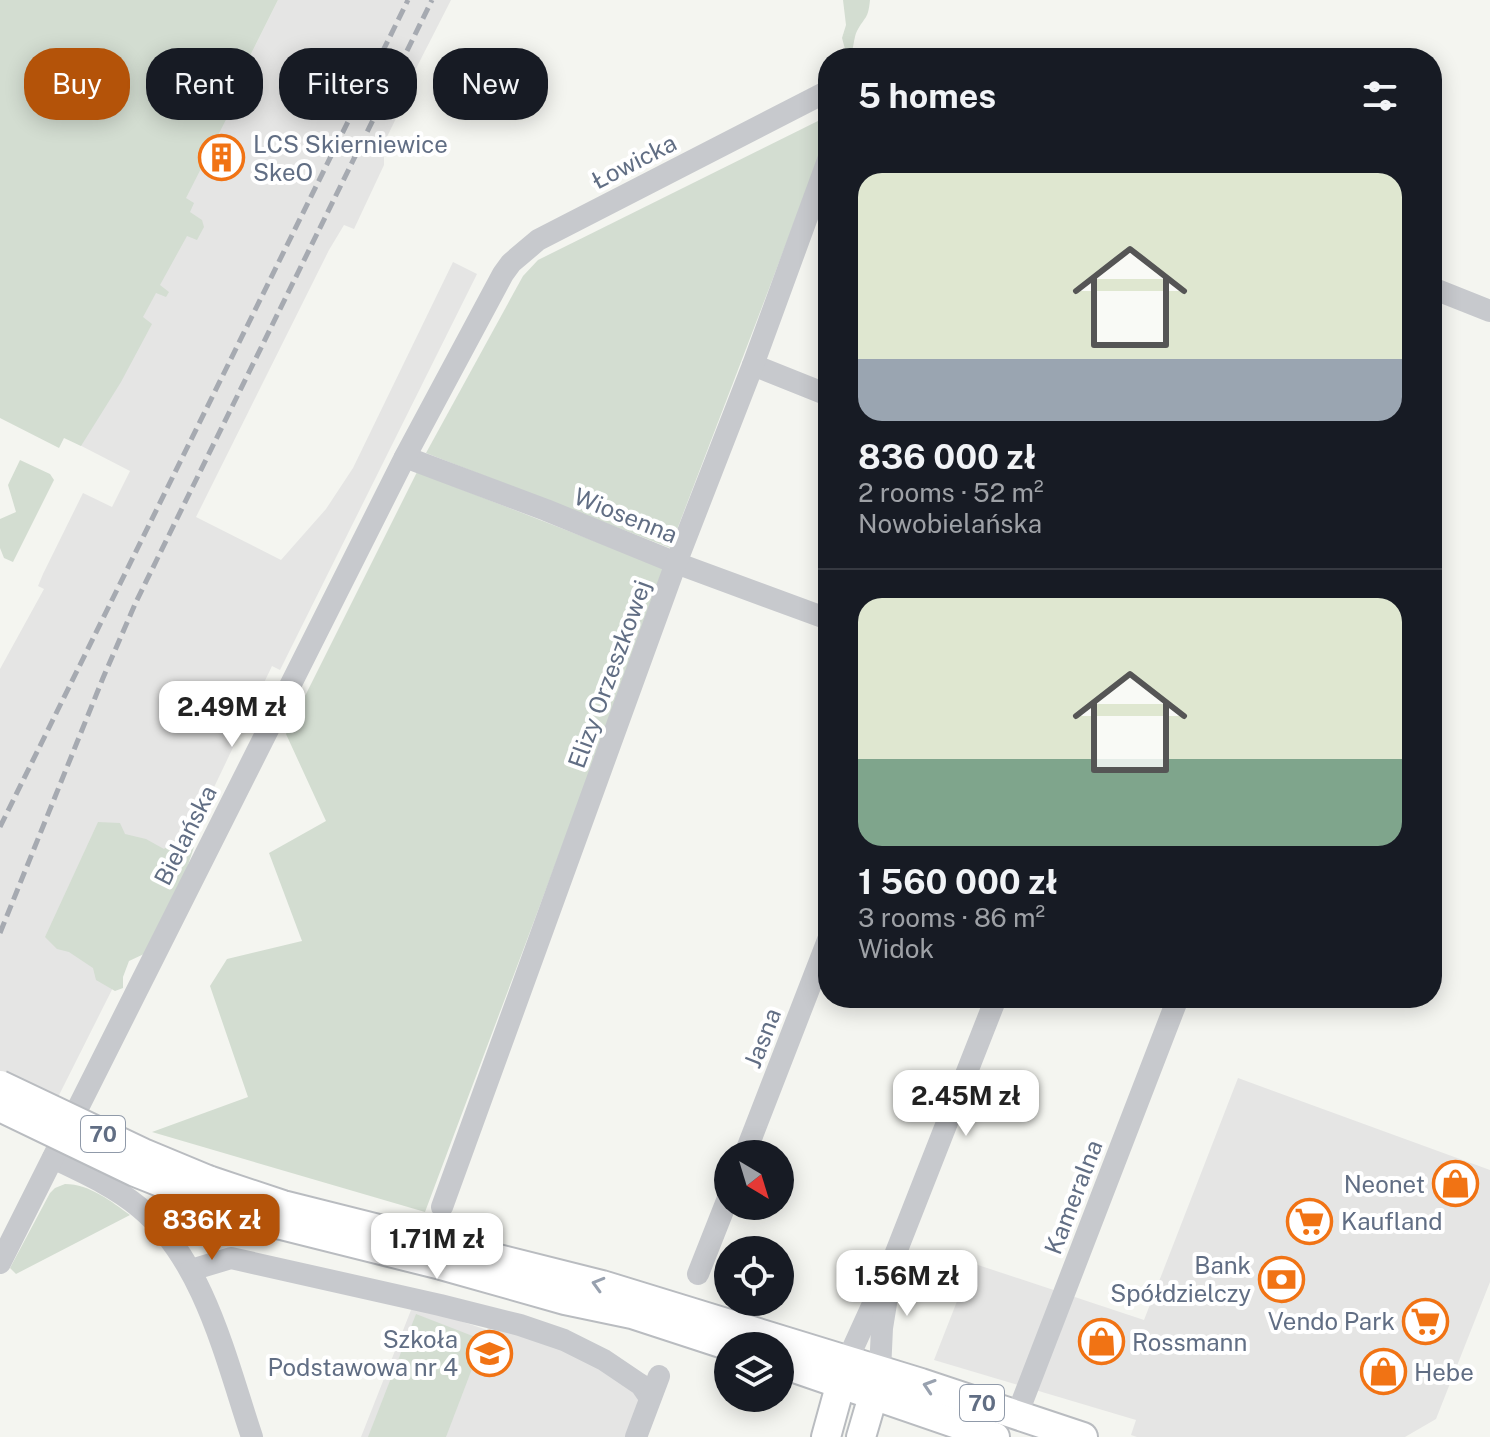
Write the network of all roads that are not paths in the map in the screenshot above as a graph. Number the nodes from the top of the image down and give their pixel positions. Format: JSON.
{"nodes":[{"id":1,"x":818,"y":96,"type":"edge"},
{"id":2,"x":818,"y":187,"type":"edge"},
{"id":3,"x":511,"y":263,"type":"joint"},
{"id":4,"x":1442,"y":292,"type":"edge"},
{"id":5,"x":1490,"y":311,"type":"edge"},
{"id":6,"x":753,"y":365,"type":"junction"},
{"id":7,"x":818,"y":391,"type":"edge"},
{"id":8,"x":405,"y":457,"type":"junction"},
{"id":9,"x":676,"y":563,"type":"junction"},
{"id":10,"x":818,"y":615,"type":"edge"},
{"id":11,"x":818,"y":966,"type":"edge"},
{"id":12,"x":992,"y":1008,"type":"edge"},
{"id":13,"x":1174,"y":1008,"type":"edge"},
{"id":14,"x":0,"y":1085,"type":"edge"},
{"id":15,"x":0,"y":1107,"type":"edge"},
{"id":16,"x":750,"y":1140,"type":"edge"},
{"id":17,"x":53,"y":1158,"type":"junction"},
{"id":18,"x":204,"y":1189,"type":"junction"},
{"id":19,"x":442,"y":1207,"type":"dead end"},
{"id":20,"x":719,"y":1220,"type":"edge"},
{"id":21,"x":893,"y":1260,"type":"junction"},
{"id":22,"x":0,"y":1263,"type":"edge"},
{"id":23,"x":191,"y":1270,"type":"junction"},
{"id":24,"x":698,"y":1274,"type":"dead end"},
{"id":25,"x":714,"y":1341,"type":"edge"},
{"id":26,"x":794,"y":1365,"type":"edge"},
{"id":27,"x":844,"y":1372,"type":"junction"},
{"id":28,"x":659,"y":1376,"type":"dead end"},
{"id":29,"x":877,"y":1383,"type":"junction"},
{"id":30,"x":650,"y":1398,"type":"junction"},
{"id":31,"x":1017,"y":1415,"type":"junction"},
{"id":32,"x":252,"y":1437,"type":"edge"},
{"id":33,"x":636,"y":1437,"type":"edge"},
{"id":34,"x":826,"y":1437,"type":"edge"},
{"id":35,"x":861,"y":1437,"type":"edge"},
{"id":36,"x":995,"y":1437,"type":"edge"},
{"id":37,"x":1083,"y":1437,"type":"edge"}],
"edges":[{"from":1,"to":3,"type":"street","name":"Łowicka"},
{"from":2,"to":6,"type":"street","name":"Elizy Orzeszkowej"},
{"from":3,"to":8,"type":"street","name":"Bielańska"},
{"from":4,"to":5,"type":"street"},
{"from":6,"to":7,"type":"street"},
{"from":6,"to":9,"type":"street","name":"Elizy Orzeszkowej"},
{"from":8,"to":9,"type":"street","name":"Wiosenna"},
{"from":8,"to":17,"type":"street","name":"Bielańska"},
{"from":9,"to":10,"type":"street","name":"Wiosenna"},
{"from":9,"to":19,"type":"street","name":"Elizy Orzeszkowej"},
{"from":11,"to":16,"type":"street","name":"Jasna"},
{"from":12,"to":21,"type":"street"},
{"from":13,"to":31,"type":"street","name":"Kameralna"},
{"from":14,"to":18,"type":"main road","number":"70","bridge":true},
{"from":15,"to":18,"type":"main road","number":"70","bridge":true},
{"from":17,"to":22,"type":"street","name":"Bielańska"},
{"from":17,"to":23,"type":"street"},
{"from":18,"to":25,"type":"main road","number":"70"},
{"from":27,"to":18,"type":"main road","number":"70","one_way":true},
{"from":20,"to":24,"type":"street"},
{"from":21,"to":27,"type":"street"},
{"from":21,"to":29,"type":"street"},
{"from":23,"to":30,"type":"street"},
{"from":23,"to":32,"type":"street"},
{"from":26,"to":27,"type":"main road","number":"70"},
{"from":27,"to":29,"type":"main road","number":"70"},
{"from":27,"to":34,"type":"main road"},
{"from":28,"to":30,"type":"street"},
{"from":31,"to":29,"type":"main road","number":"70","one_way":true},
{"from":29,"to":35,"type":"main road"},
{"from":29,"to":36,"type":"main road","number":"70"},
{"from":30,"to":33,"type":"street"},
{"from":31,"to":37,"type":"main road","number":"70"}]}
